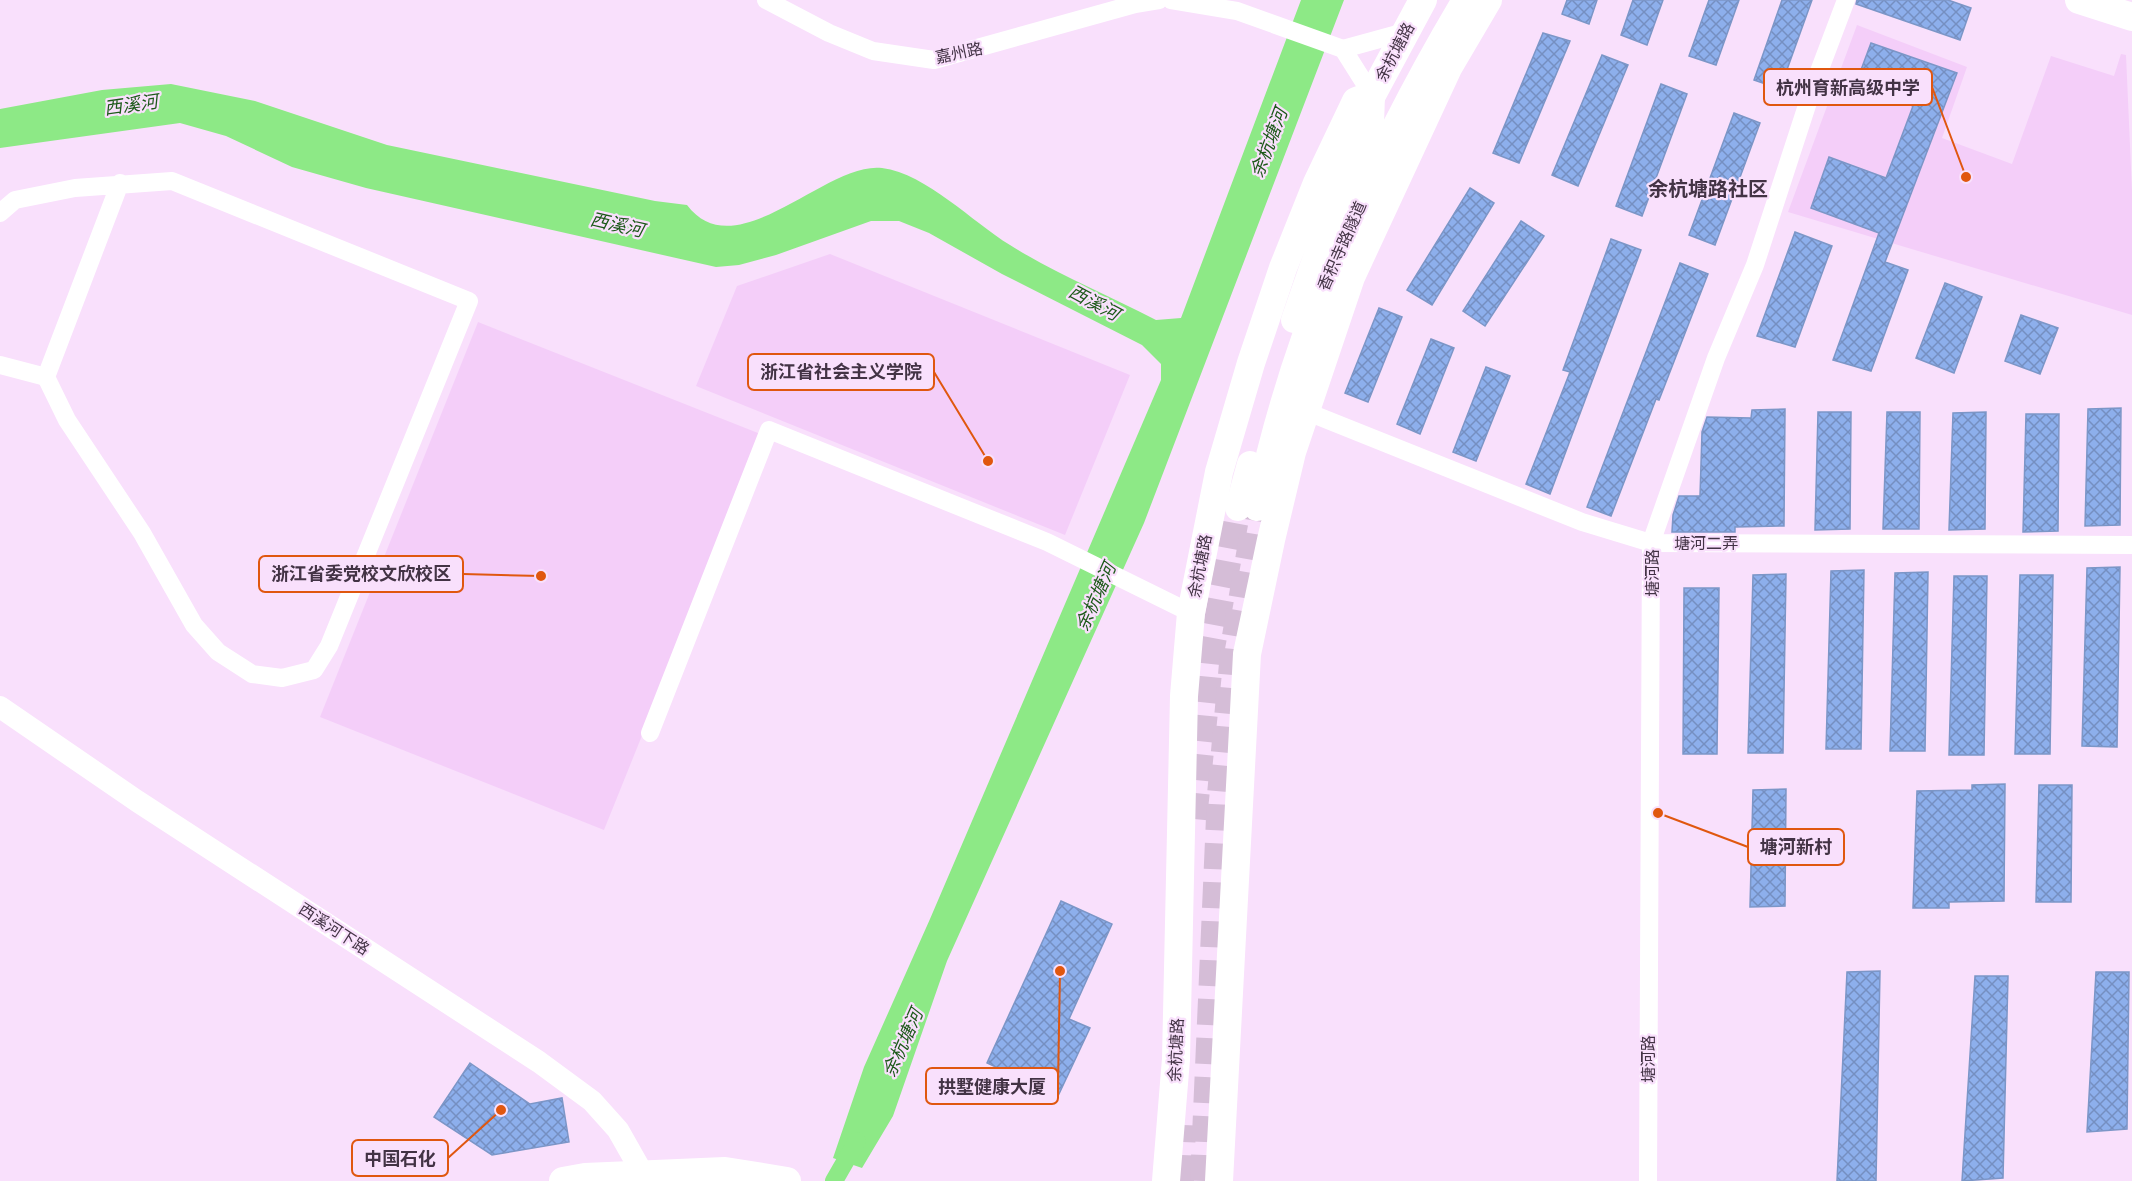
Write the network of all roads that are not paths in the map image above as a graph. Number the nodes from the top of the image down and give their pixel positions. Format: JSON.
{"nodes":[{"id":1,"x":766,"y":0,"type":"edge"},
{"id":2,"x":1159,"y":0,"type":"edge"},
{"id":3,"x":1171,"y":0,"type":"edge"},
{"id":4,"x":1423,"y":0,"type":"edge"},
{"id":5,"x":1465,"y":0,"type":"edge"},
{"id":6,"x":1488,"y":0,"type":"edge"},
{"id":7,"x":1846,"y":0,"type":"edge"},
{"id":8,"x":2079,"y":0,"type":"edge"},
{"id":9,"x":2132,"y":17,"type":"edge"},
{"id":10,"x":1405,"y":32,"type":"junction"},
{"id":11,"x":1343,"y":49,"type":"junction"},
{"id":12,"x":1372,"y":95,"type":"junction"},
{"id":13,"x":120,"y":183,"type":"junction"},
{"id":14,"x":0,"y":213,"type":"edge"},
{"id":15,"x":0,"y":364,"type":"edge"},
{"id":16,"x":46,"y":377,"type":"junction"},
{"id":17,"x":1305,"y":411,"type":"junction"},
{"id":18,"x":1651,"y":543,"type":"junction"},
{"id":19,"x":2132,"y":545,"type":"edge"},
{"id":20,"x":1191,"y":613,"type":"junction"},
{"id":21,"x":0,"y":707,"type":"edge"},
{"id":22,"x":650,"y":733,"type":"dead end"},
{"id":23,"x":644,"y":1176,"type":"junction"},
{"id":24,"x":578,"y":1180,"type":"edge"},
{"id":25,"x":787,"y":1181,"type":"edge"},
{"id":26,"x":1166,"y":1181,"type":"edge"},
{"id":27,"x":1220,"y":1181,"type":"edge"},
{"id":28,"x":1648,"y":1181,"type":"edge"}],
"edges":[{"from":1,"to":2,"type":"street","name":"嘉州路"},
{"from":3,"to":11,"type":"street"},
{"from":4,"to":10,"type":"main road","name":"余杭塘路"},
{"from":5,"to":12,"type":"main road","name":"香积寺路隧道"},
{"from":6,"to":17,"type":"main road"},
{"from":7,"to":18,"type":"street","name":"塘河路"},
{"from":8,"to":9,"type":"main road"},
{"from":10,"to":11,"type":"street"},
{"from":10,"to":12,"type":"main road","name":"余杭塘路"},
{"from":11,"to":12,"type":"street"},
{"from":12,"to":20,"type":"main road","name":"余杭塘路"},
{"from":13,"to":14,"type":"street"},
{"from":13,"to":16,"type":"street"},
{"from":13,"to":16,"type":"street"},
{"from":15,"to":16,"type":"street"},
{"from":17,"to":18,"type":"street","name":"塘河二弄"},
{"from":17,"to":27,"type":"main road"},
{"from":18,"to":19,"type":"street","name":"塘河二弄"},
{"from":18,"to":28,"type":"street","name":"塘河路"},
{"from":20,"to":22,"type":"street"},
{"from":20,"to":26,"type":"main road","name":"余杭塘路"},
{"from":21,"to":23,"type":"street","name":"西溪河下路"},
{"from":23,"to":24,"type":"main road"},
{"from":23,"to":25,"type":"main road"}]}
